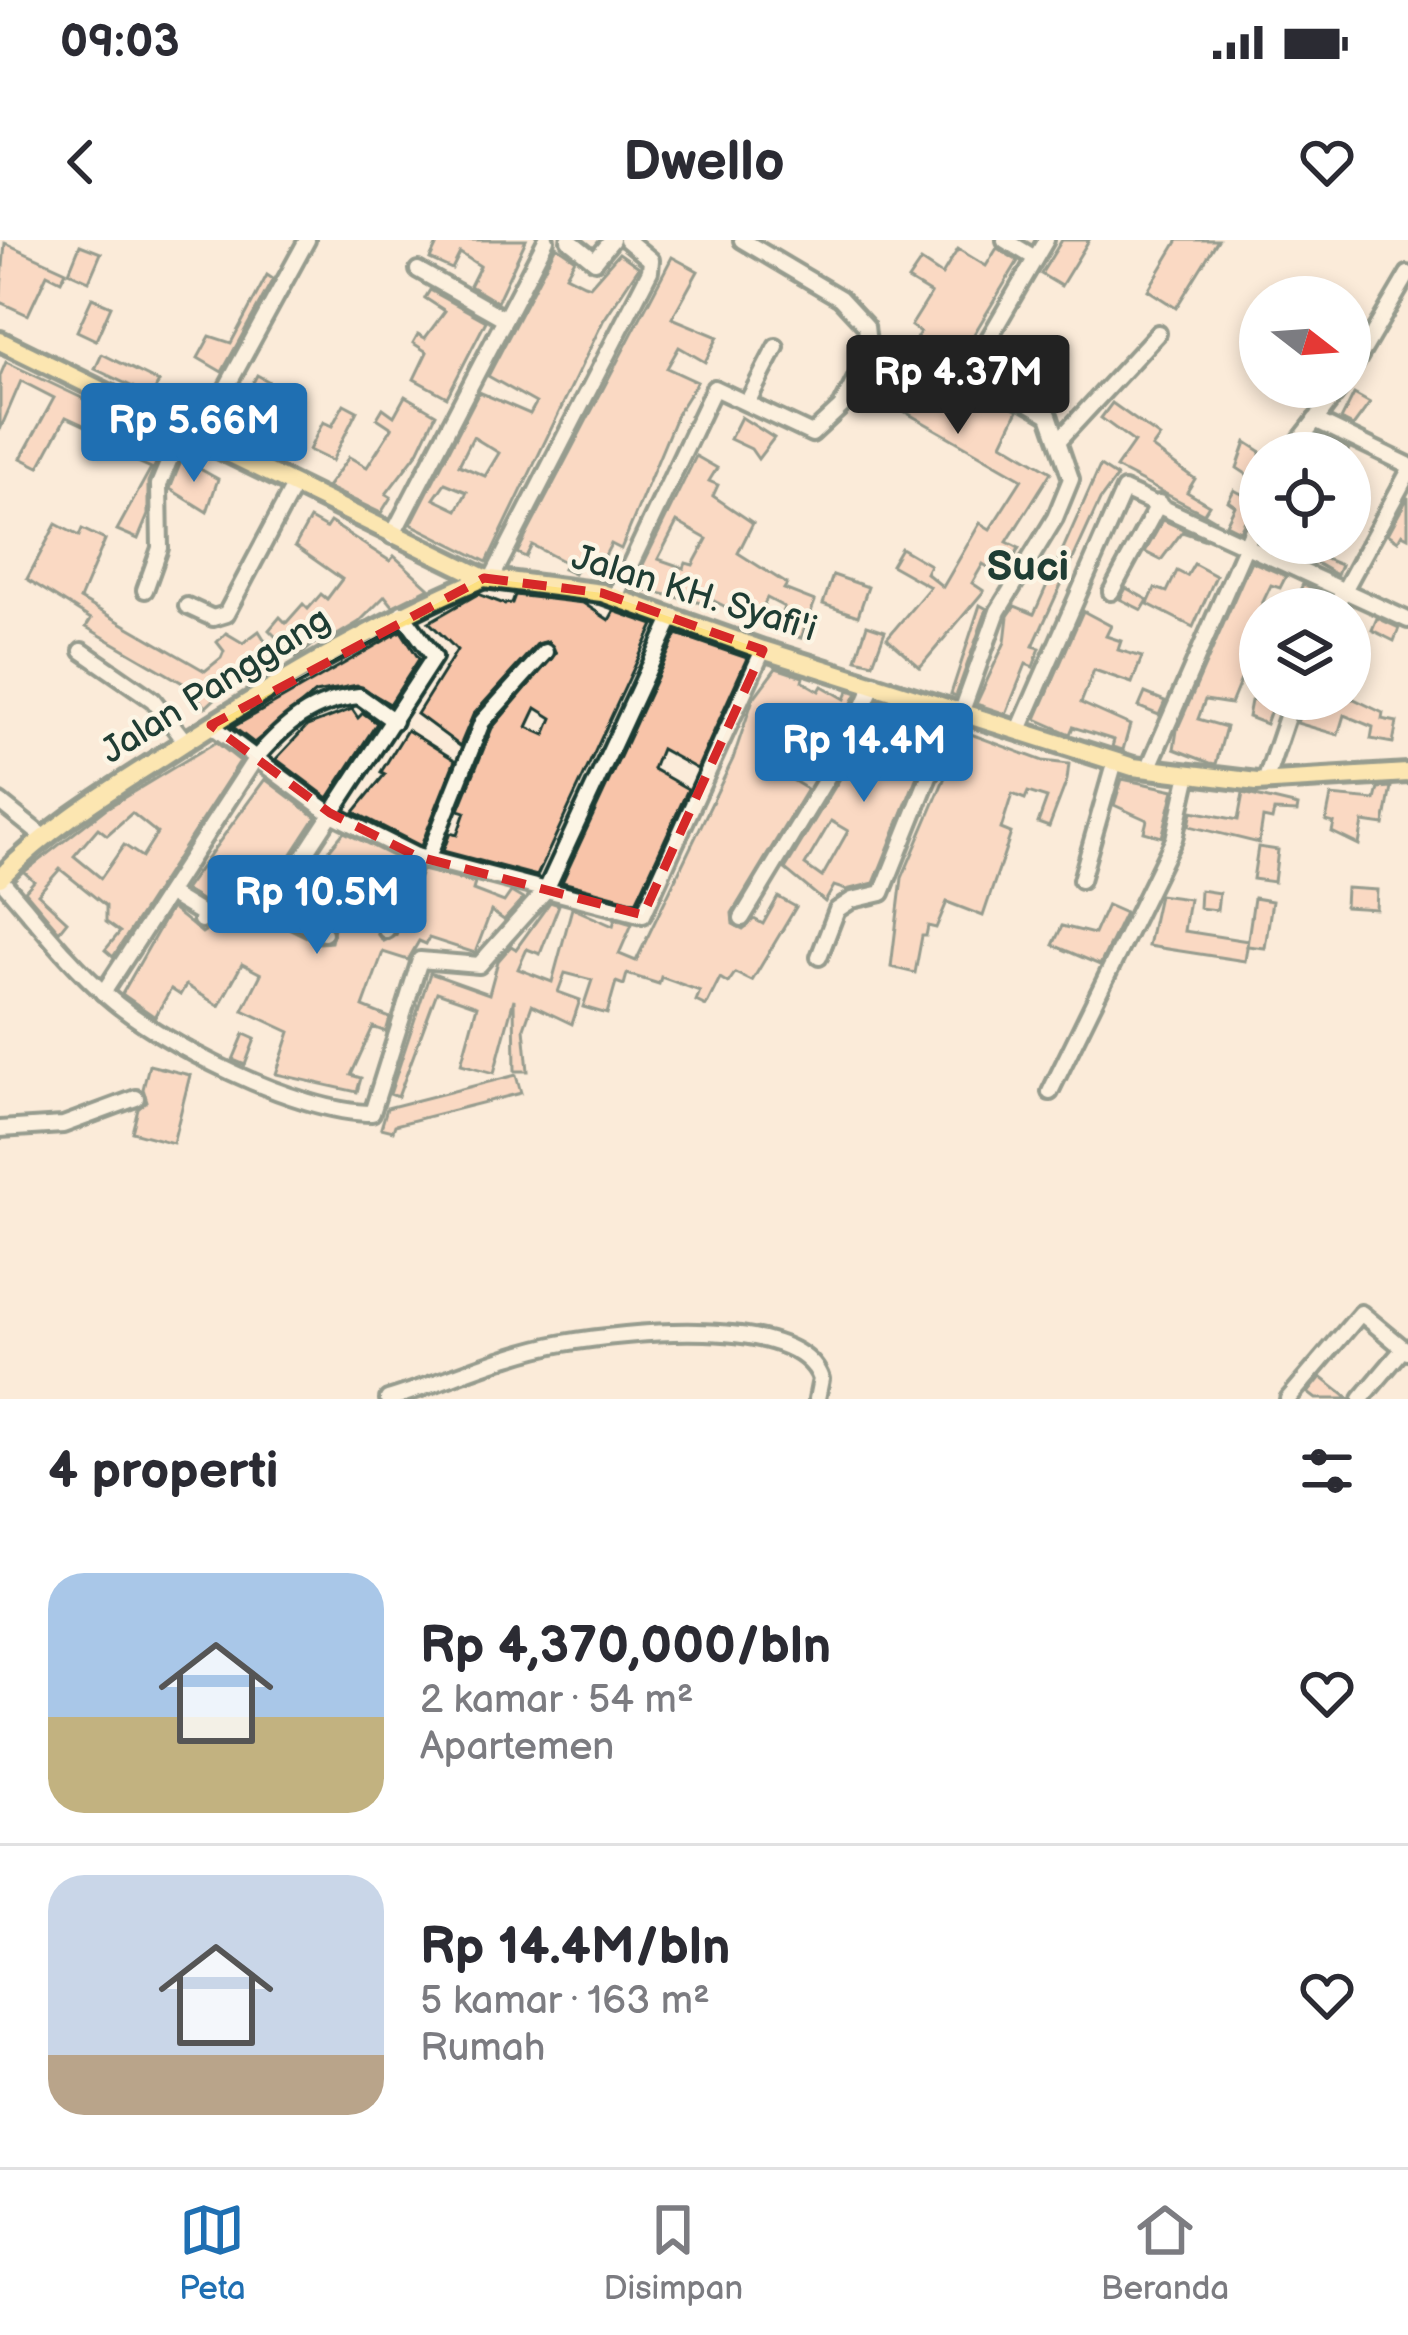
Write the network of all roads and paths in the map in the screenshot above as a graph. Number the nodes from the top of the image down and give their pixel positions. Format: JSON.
{"nodes":[{"id":1,"x":307,"y":240,"type":"edge"},
{"id":2,"x":546,"y":240,"type":"edge"},
{"id":3,"x":568,"y":240,"type":"edge"},
{"id":4,"x":612,"y":240,"type":"edge"},
{"id":5,"x":627,"y":240,"type":"edge"},
{"id":6,"x":742,"y":240,"type":"edge"},
{"id":7,"x":1005,"y":240,"type":"edge"},
{"id":8,"x":1046,"y":240,"type":"edge"},
{"id":9,"x":1035,"y":258,"type":"junction"},
{"id":10,"x":418,"y":270,"type":"dead end"},
{"id":11,"x":1408,"y":274,"type":"edge"},
{"id":12,"x":505,"y":319,"type":"junction"},
{"id":13,"x":1158,"y":333,"type":"dead end"},
{"id":14,"x":1371,"y":337,"type":"edge"},
{"id":15,"x":0,"y":341,"type":"edge"},
{"id":16,"x":776,"y":347,"type":"dead end"},
{"id":17,"x":748,"y":400,"type":"junction"},
{"id":18,"x":1325,"y":408,"type":"edge"},
{"id":19,"x":1316,"y":420,"type":"junction"},
{"id":20,"x":1307,"y":432,"type":"edge"},
{"id":21,"x":189,"y":436,"type":"junction"},
{"id":22,"x":1060,"y":439,"type":"junction"},
{"id":23,"x":1408,"y":469,"type":"edge"},
{"id":24,"x":294,"y":487,"type":"junction"},
{"id":25,"x":1159,"y":503,"type":"junction"},
{"id":26,"x":392,"y":536,"type":"junction"},
{"id":27,"x":1239,"y":545,"type":"edge"},
{"id":28,"x":1239,"y":556,"type":"edge"},
{"id":29,"x":1283,"y":564,"type":"edge"},
{"id":30,"x":489,"y":578,"type":"junction"},
{"id":31,"x":1338,"y":588,"type":"edge"},
{"id":32,"x":1344,"y":588,"type":"edge"},
{"id":33,"x":145,"y":590,"type":"dead end"},
{"id":34,"x":1111,"y":592,"type":"dead end"},
{"id":35,"x":615,"y":597,"type":"junction"},
{"id":36,"x":1371,"y":603,"type":"edge"},
{"id":37,"x":187,"y":607,"type":"dead end"},
{"id":38,"x":402,"y":613,"type":"junction"},
{"id":39,"x":673,"y":616,"type":"junction"},
{"id":40,"x":1408,"y":620,"type":"edge"},
{"id":41,"x":763,"y":650,"type":"junction"},
{"id":42,"x":82,"y":651,"type":"dead end"},
{"id":43,"x":545,"y":652,"type":"dead end"},
{"id":44,"x":874,"y":683,"type":"junction"},
{"id":45,"x":959,"y":710,"type":"junction"},
{"id":46,"x":1286,"y":720,"type":"edge"},
{"id":47,"x":394,"y":721,"type":"junction"},
{"id":48,"x":211,"y":725,"type":"junction"},
{"id":49,"x":1019,"y":730,"type":"junction"},
{"id":50,"x":185,"y":742,"type":"junction"},
{"id":51,"x":255,"y":759,"type":"junction"},
{"id":52,"x":1115,"y":761,"type":"junction"},
{"id":53,"x":1148,"y":769,"type":"junction"},
{"id":54,"x":1408,"y":772,"type":"edge"},
{"id":55,"x":1190,"y":774,"type":"junction"},
{"id":56,"x":1265,"y":782,"type":"junction"},
{"id":57,"x":0,"y":802,"type":"edge"},
{"id":58,"x":330,"y":813,"type":"junction"},
{"id":59,"x":41,"y":835,"type":"junction"},
{"id":60,"x":422,"y":858,"type":"junction"},
{"id":61,"x":0,"y":879,"type":"edge"},
{"id":62,"x":1081,"y":880,"type":"dead end"},
{"id":63,"x":546,"y":890,"type":"junction"},
{"id":64,"x":169,"y":894,"type":"junction"},
{"id":65,"x":271,"y":907,"type":"junction"},
{"id":66,"x":742,"y":918,"type":"dead end"},
{"id":67,"x":386,"y":930,"type":"dead end"},
{"id":68,"x":324,"y":933,"type":"dead end"},
{"id":69,"x":819,"y":957,"type":"dead end"},
{"id":70,"x":103,"y":993,"type":"junction"},
{"id":71,"x":1050,"y":1092,"type":"dead end"},
{"id":72,"x":136,"y":1098,"type":"dead end"},
{"id":73,"x":0,"y":1129,"type":"edge"},
{"id":74,"x":1406,"y":1350,"type":"edge"},
{"id":75,"x":388,"y":1399,"type":"edge"},
{"id":76,"x":817,"y":1399,"type":"edge"},
{"id":77,"x":1288,"y":1399,"type":"edge"},
{"id":78,"x":1361,"y":1399,"type":"edge"}],
"edges":[{"from":1,"to":21,"type":"street"},
{"from":2,"to":12,"type":"street"},
{"from":3,"to":4,"type":"street"},
{"from":5,"to":30,"type":"street"},
{"from":6,"to":17,"type":"street"},
{"from":7,"to":9,"type":"street"},
{"from":8,"to":9,"type":"street"},
{"from":9,"to":22,"type":"street"},
{"from":10,"to":12,"type":"street"},
{"from":11,"to":14,"type":"street"},
{"from":12,"to":26,"type":"street"},
{"from":13,"to":22,"type":"street"},
{"from":15,"to":21,"type":"main road","name":"Jalan KH. Syafi'i"},
{"from":16,"to":17,"type":"street"},
{"from":17,"to":35,"type":"street"},
{"from":18,"to":19,"type":"street"},
{"from":19,"to":20,"type":"street"},
{"from":19,"to":23,"type":"street"},
{"from":21,"to":24,"type":"main road","name":"Jalan KH. Syafi'i"},
{"from":21,"to":33,"type":"street"},
{"from":22,"to":45,"type":"street"},
{"from":23,"to":32,"type":"street"},
{"from":24,"to":26,"type":"main road","name":"Jalan KH. Syafi'i"},
{"from":24,"to":37,"type":"street"},
{"from":25,"to":27,"type":"street"},
{"from":25,"to":34,"type":"street"},
{"from":25,"to":49,"type":"street"},
{"from":26,"to":30,"type":"main road","name":"Jalan KH. Syafi'i"},
{"from":28,"to":53,"type":"street"},
{"from":29,"to":31,"type":"street"},
{"from":30,"to":35,"type":"main road","name":"Jalan KH. Syafi'i"},
{"from":30,"to":38,"type":"main road","name":"Jalan Panggang"},
{"from":35,"to":39,"type":"main road","name":"Jalan KH. Syafi'i"},
{"from":36,"to":40,"type":"street"},
{"from":38,"to":47,"type":"street"},
{"from":38,"to":48,"type":"main road","name":"Jalan Panggang"},
{"from":39,"to":41,"type":"main road","name":"Jalan KH. Syafi'i"},
{"from":39,"to":63,"type":"street"},
{"from":41,"to":44,"type":"main road","name":"Jalan KH. Syafi'i"},
{"from":41,"to":63,"type":"street"},
{"from":42,"to":50,"type":"street"},
{"from":43,"to":60,"type":"street"},
{"from":44,"to":45,"type":"main road","name":"Jalan KH. Syafi'i"},
{"from":44,"to":66,"type":"street"},
{"from":45,"to":49,"type":"main road","name":"Jalan KH. Syafi'i"},
{"from":45,"to":69,"type":"street"},
{"from":46,"to":56,"type":"street"},
{"from":47,"to":51,"type":"street"},
{"from":47,"to":58,"type":"street"},
{"from":48,"to":50,"type":"main road","name":"Jalan Panggang"},
{"from":48,"to":51,"type":"street"},
{"from":49,"to":52,"type":"main road","name":"Jalan KH. Syafi'i"},
{"from":50,"to":59,"type":"main road","name":"Jalan Panggang"},
{"from":51,"to":58,"type":"street"},
{"from":51,"to":64,"type":"street"},
{"from":52,"to":53,"type":"main road","name":"Jalan KH. Syafi'i"},
{"from":52,"to":62,"type":"street"},
{"from":53,"to":55,"type":"main road","name":"Jalan KH. Syafi'i"},
{"from":54,"to":56,"type":"main road","name":"Jalan KH. Syafi'i"},
{"from":55,"to":56,"type":"main road","name":"Jalan KH. Syafi'i"},
{"from":55,"to":71,"type":"street"},
{"from":57,"to":59,"type":"street"},
{"from":58,"to":60,"type":"street"},
{"from":58,"to":65,"type":"street"},
{"from":59,"to":61,"type":"main road","name":"Jalan Panggang"},
{"from":60,"to":63,"type":"street"},
{"from":60,"to":67,"type":"street"},
{"from":61,"to":70,"type":"street"},
{"from":63,"to":70,"type":"street"},
{"from":64,"to":65,"type":"street"},
{"from":64,"to":70,"type":"street"},
{"from":65,"to":68,"type":"street"},
{"from":72,"to":73,"type":"street"},
{"from":74,"to":77,"type":"street"},
{"from":74,"to":78,"type":"street"},
{"from":75,"to":76,"type":"street"}]}
